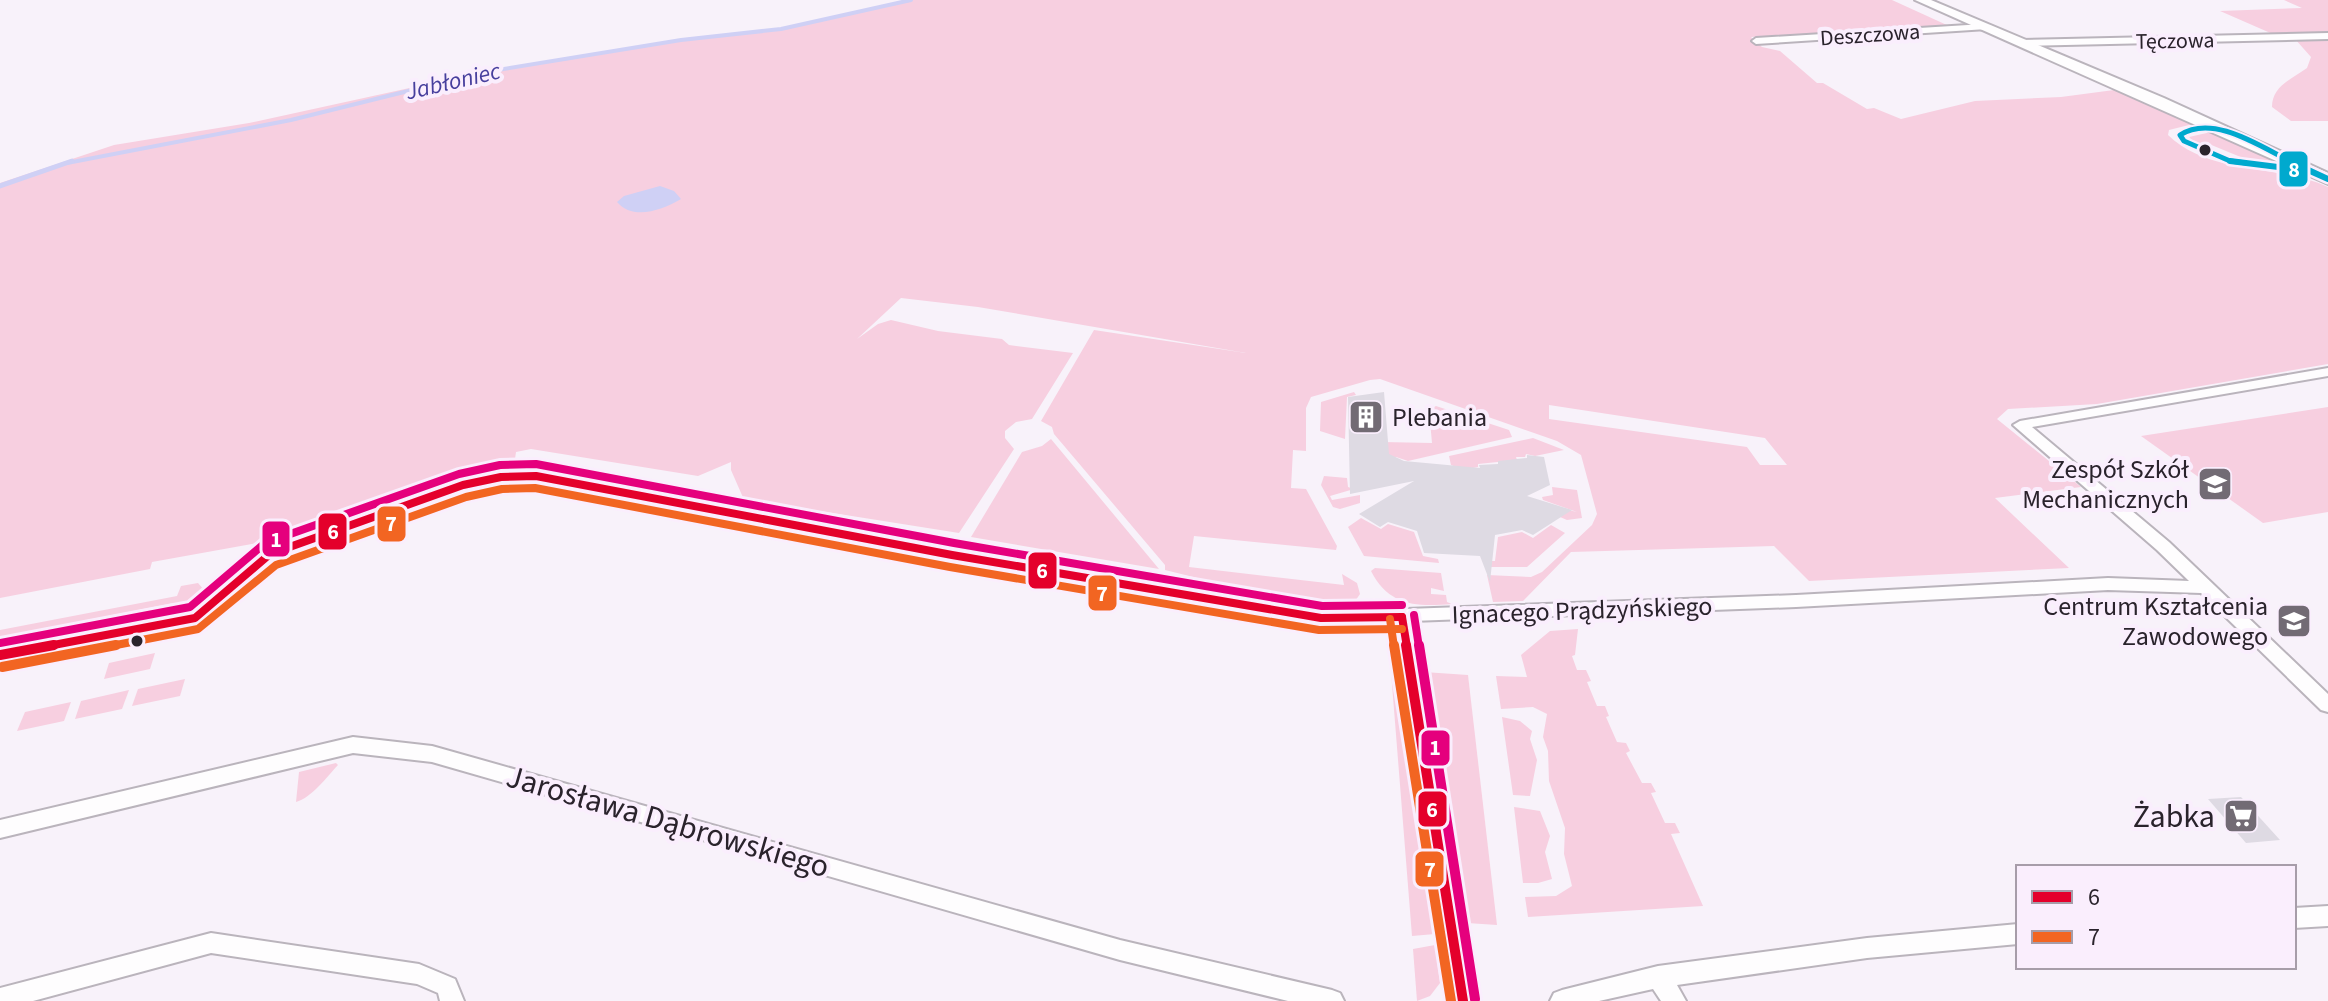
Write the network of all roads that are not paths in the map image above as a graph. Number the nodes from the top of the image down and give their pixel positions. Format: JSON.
{"nodes":[{"id":1,"x":1922,"y":0,"type":"edge"},
{"id":2,"x":1931,"y":0,"type":"edge"},
{"id":3,"x":1984,"y":27,"type":"junction"},
{"id":4,"x":2328,"y":36,"type":"edge"},
{"id":5,"x":1756,"y":41,"type":"dead end"},
{"id":6,"x":2026,"y":43,"type":"junction"},
{"id":7,"x":2328,"y":179,"type":"edge"},
{"id":8,"x":2328,"y":372,"type":"edge"},
{"id":9,"x":2207,"y":587,"type":"junction"},
{"id":10,"x":1402,"y":617,"type":"junction"},
{"id":11,"x":0,"y":655,"type":"edge"},
{"id":12,"x":2328,"y":705,"type":"edge"},
{"id":13,"x":0,"y":829,"type":"edge"},
{"id":14,"x":2328,"y":916,"type":"edge"},
{"id":15,"x":2296,"y":918,"type":"edge"},
{"id":16,"x":2016,"y":934,"type":"edge"},
{"id":17,"x":1658,"y":976,"type":"junction"},
{"id":18,"x":0,"y":999,"type":"edge"},
{"id":19,"x":452,"y":1001,"type":"edge"},
{"id":20,"x":1332,"y":1001,"type":"edge"},
{"id":21,"x":1463,"y":1001,"type":"edge"},
{"id":22,"x":1562,"y":1001,"type":"edge"},
{"id":23,"x":1674,"y":1001,"type":"edge"}],
"edges":[{"from":1,"to":2,"type":"street"},
{"from":1,"to":3,"type":"street"},
{"from":3,"to":5,"type":"street","name":"Deszczowa"},
{"from":3,"to":6,"type":"street"},
{"from":4,"to":6,"type":"street","name":"Tęczowa"},
{"from":6,"to":7,"type":"street"},
{"from":8,"to":9,"type":"street"},
{"from":9,"to":10,"type":"street","name":"Ignacego Prądzyńskiego"},
{"from":9,"to":12,"type":"street"},
{"from":10,"to":11,"type":"street","name":"Ignacego Prądzyńskiego"},
{"from":10,"to":21,"type":"street"},
{"from":13,"to":20,"type":"street","name":"Jarosława Dąbrowskiego"},
{"from":14,"to":15,"type":"street"},
{"from":16,"to":17,"type":"street"},
{"from":17,"to":22,"type":"street"},
{"from":17,"to":23,"type":"street"},
{"from":18,"to":19,"type":"street"}]}
